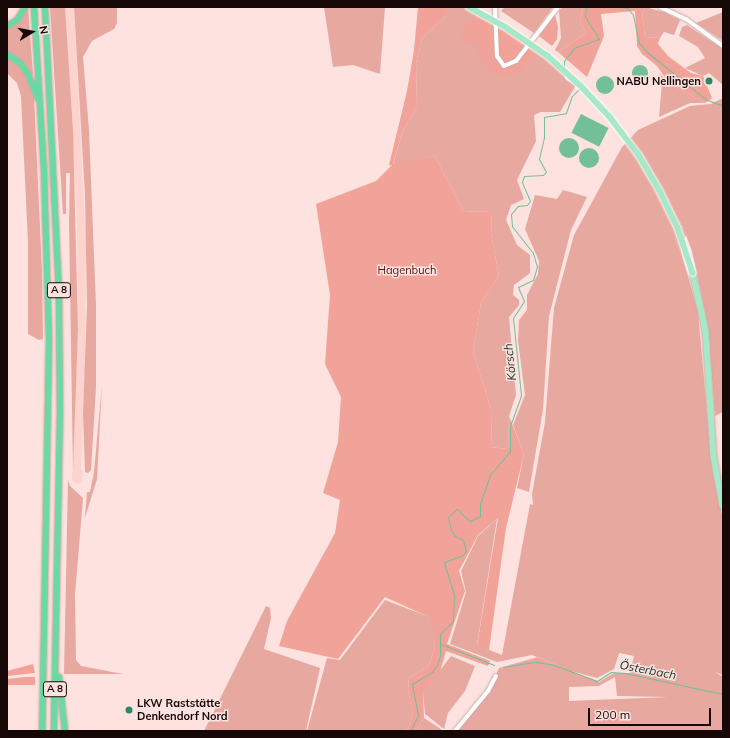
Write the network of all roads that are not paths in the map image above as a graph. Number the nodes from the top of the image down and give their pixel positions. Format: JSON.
{"nodes":[{"id":1,"x":26,"y":7,"type":"edge"},
{"id":2,"x":34,"y":7,"type":"edge"},
{"id":3,"x":44,"y":7,"type":"edge"},
{"id":4,"x":469,"y":7,"type":"edge"},
{"id":5,"x":495,"y":7,"type":"edge"},
{"id":6,"x":558,"y":7,"type":"edge"},
{"id":7,"x":660,"y":7,"type":"edge"},
{"id":8,"x":7,"y":26,"type":"edge"},
{"id":9,"x":723,"y":46,"type":"edge"},
{"id":10,"x":7,"y":54,"type":"edge"},
{"id":11,"x":41,"y":111,"type":"junction"},
{"id":12,"x":723,"y":506,"type":"edge"},
{"id":13,"x":56,"y":648,"type":"junction"},
{"id":14,"x":496,"y":676,"type":"dead end"},
{"id":15,"x":42,"y":731,"type":"edge"},
{"id":16,"x":54,"y":731,"type":"edge"},
{"id":17,"x":65,"y":731,"type":"edge"},
{"id":18,"x":455,"y":731,"type":"edge"}],
"edges":[{"from":1,"to":8,"type":"highway"},
{"from":2,"to":11,"type":"highway","number":"A 8"},
{"from":3,"to":13,"type":"highway","number":"A 8"},
{"from":4,"to":12,"type":"main road","bridge":true},
{"from":5,"to":6,"type":"street"},
{"from":7,"to":9,"type":"street"},
{"from":10,"to":11,"type":"highway"},
{"from":11,"to":15,"type":"highway","number":"A 8"},
{"from":13,"to":16,"type":"highway","number":"A 8"},
{"from":13,"to":17,"type":"highway"},
{"from":14,"to":18,"type":"street"}]}
